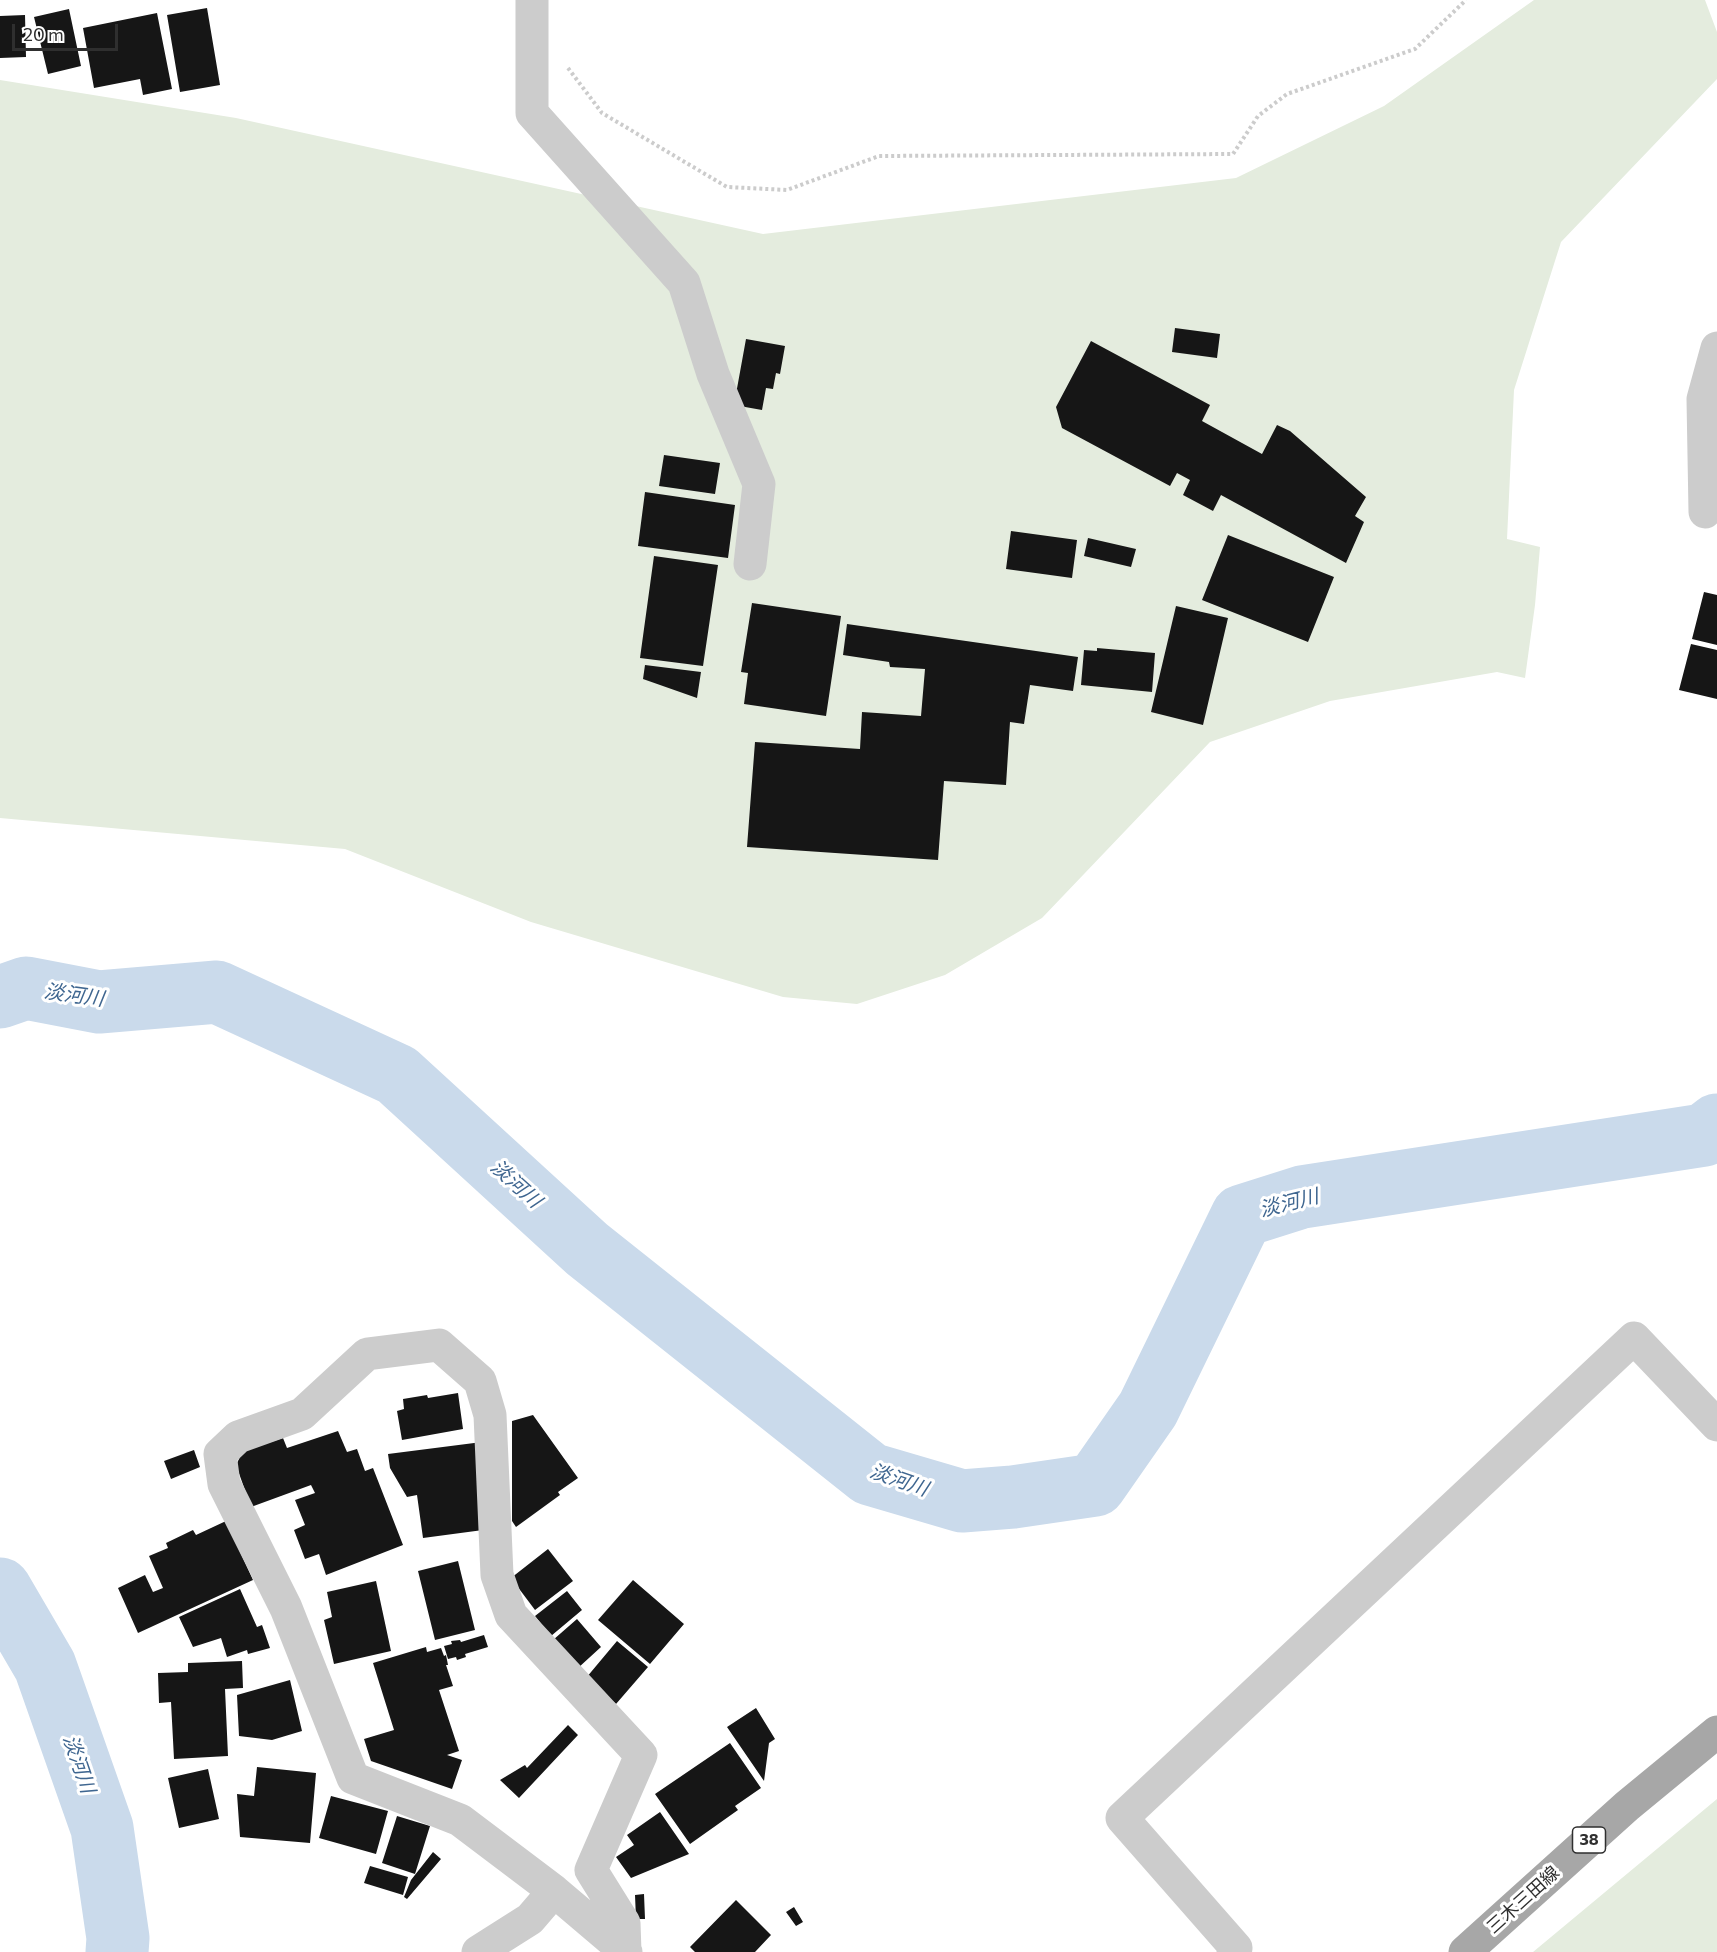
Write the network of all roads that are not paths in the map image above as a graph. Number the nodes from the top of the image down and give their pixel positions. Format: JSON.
{"nodes":[{"id":1,"x":532,"y":0,"type":"edge"},
{"id":2,"x":1717,"y":348,"type":"edge"},
{"id":3,"x":1705,"y":512,"type":"dead end"},
{"id":4,"x":750,"y":564,"type":"dead end"},
{"id":5,"x":1717,"y":1425,"type":"edge"},
{"id":6,"x":1717,"y":1732,"type":"edge"},
{"id":7,"x":554,"y":1891,"type":"junction"},
{"id":8,"x":478,"y":1952,"type":"edge"},
{"id":9,"x":626,"y":1952,"type":"edge"},
{"id":10,"x":1233,"y":1952,"type":"edge"},
{"id":11,"x":1465,"y":1952,"type":"edge"}],
"edges":[{"from":1,"to":4,"type":"street"},
{"from":2,"to":3,"type":"street"},
{"from":5,"to":10,"type":"street"},
{"from":6,"to":11,"type":"main road","name":"三木三田線","number":"38"},
{"from":7,"to":8,"type":"street"},
{"from":7,"to":9,"type":"street"},
{"from":7,"to":9,"type":"street"}]}
